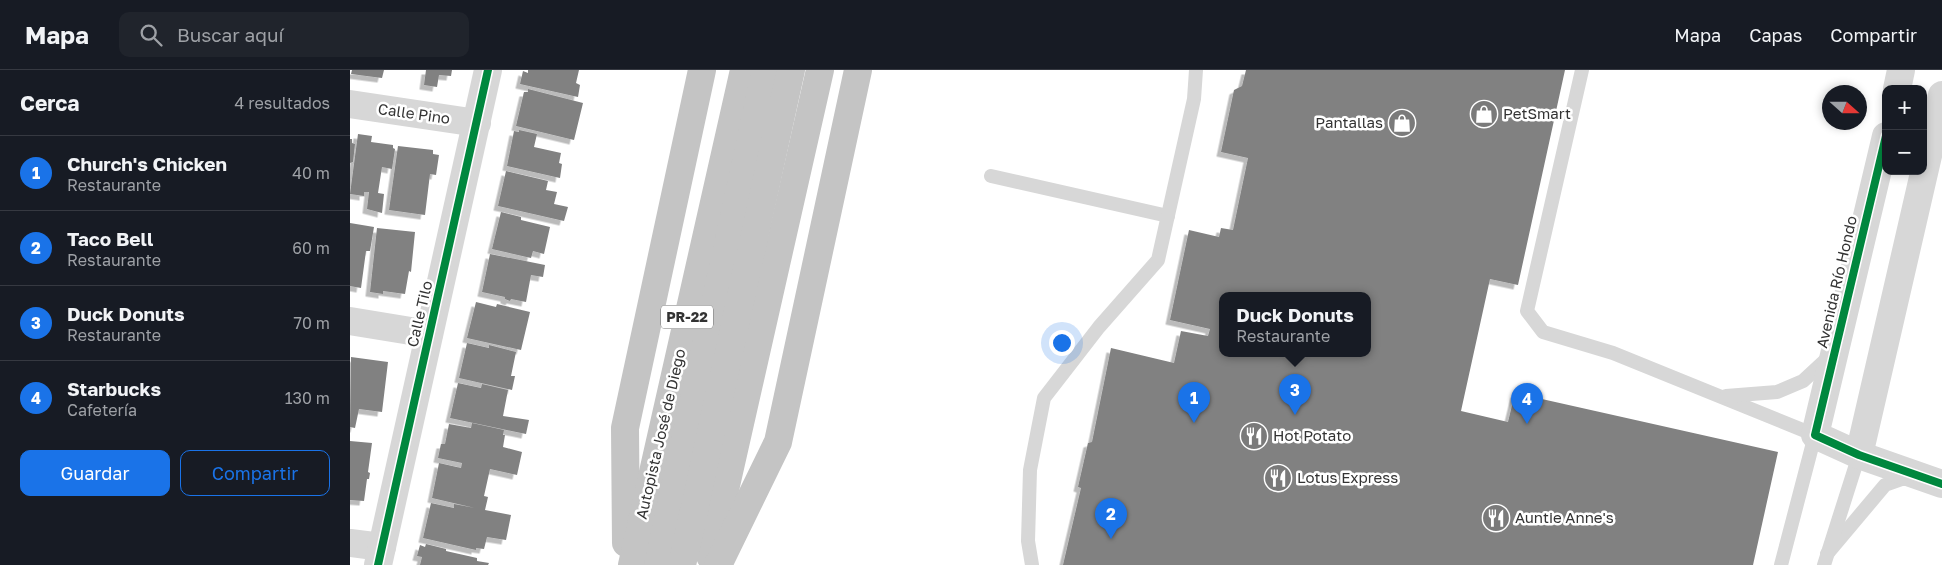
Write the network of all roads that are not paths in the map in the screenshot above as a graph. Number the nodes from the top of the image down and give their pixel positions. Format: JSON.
{"nodes":[{"id":1,"x":488,"y":70,"type":"edge"},
{"id":2,"x":702,"y":70,"type":"edge"},
{"id":3,"x":744,"y":70,"type":"edge"},
{"id":4,"x":766,"y":70,"type":"edge"},
{"id":5,"x":791,"y":70,"type":"edge"},
{"id":6,"x":820,"y":70,"type":"edge"},
{"id":7,"x":858,"y":70,"type":"edge"},
{"id":8,"x":1196,"y":70,"type":"edge"},
{"id":9,"x":1582,"y":70,"type":"edge"},
{"id":10,"x":1901,"y":70,"type":"edge"},
{"id":11,"x":1898,"y":85,"type":"edge"},
{"id":12,"x":1942,"y":94,"type":"edge"},
{"id":13,"x":350,"y":104,"type":"edge"},
{"id":14,"x":477,"y":123,"type":"junction"},
{"id":15,"x":1932,"y":143,"type":"edge"},
{"id":16,"x":1882,"y":153,"type":"edge"},
{"id":17,"x":991,"y":176,"type":"dead end"},
{"id":18,"x":1168,"y":216,"type":"junction"},
{"id":19,"x":350,"y":321,"type":"edge"},
{"id":20,"x":429,"y":334,"type":"junction"},
{"id":21,"x":1834,"y":352,"type":"junction"},
{"id":22,"x":1718,"y":396,"type":"junction"},
{"id":23,"x":1815,"y":435,"type":"junction"},
{"id":24,"x":1859,"y":455,"type":"junction"},
{"id":25,"x":1935,"y":481,"type":"edge"},
{"id":26,"x":350,"y":542,"type":"edge"},
{"id":27,"x":380,"y":556,"type":"edge"},
{"id":28,"x":1825,"y":560,"type":"edge"},
{"id":29,"x":626,"y":565,"type":"edge"},
{"id":30,"x":632,"y":565,"type":"edge"},
{"id":31,"x":658,"y":565,"type":"edge"},
{"id":32,"x":682,"y":565,"type":"edge"},
{"id":33,"x":708,"y":565,"type":"edge"},
{"id":34,"x":718,"y":565,"type":"edge"},
{"id":35,"x":1032,"y":565,"type":"edge"},
{"id":36,"x":1780,"y":565,"type":"edge"}],
"edges":[{"from":1,"to":14,"type":"street","name":"Calle Tilo"},
{"from":2,"to":29,"type":"highway"},
{"from":3,"to":30,"type":"highway","name":"Autopista José de Diego","number":"PR-22"},
{"from":4,"to":31,"type":"highway"},
{"from":5,"to":32,"type":"highway"},
{"from":6,"to":33,"type":"highway"},
{"from":7,"to":34,"type":"highway"},
{"from":8,"to":18,"type":"lane"},
{"from":9,"to":22,"type":"lane"},
{"from":10,"to":11,"type":"street"},
{"from":12,"to":15,"type":"street"},
{"from":13,"to":14,"type":"street","name":"Calle Pino"},
{"from":14,"to":20,"type":"street","name":"Calle Tilo"},
{"from":15,"to":24,"type":"street"},
{"from":16,"to":21,"type":"street","name":"Avenida Río Hondo"},
{"from":17,"to":18,"type":"lane"},
{"from":18,"to":35,"type":"lane"},
{"from":19,"to":20,"type":"street"},
{"from":20,"to":27,"type":"street","name":"Calle Tilo"},
{"from":21,"to":22,"type":"lane"},
{"from":21,"to":23,"type":"street","name":"Avenida Río Hondo"},
{"from":22,"to":23,"type":"lane"},
{"from":23,"to":24,"type":"street"},
{"from":23,"to":36,"type":"lane","name":"Avenida Río Hondo"},
{"from":24,"to":25,"type":"street"},
{"from":24,"to":28,"type":"lane"},
{"from":25,"to":28,"type":"lane"},
{"from":26,"to":27,"type":"street"}]}
